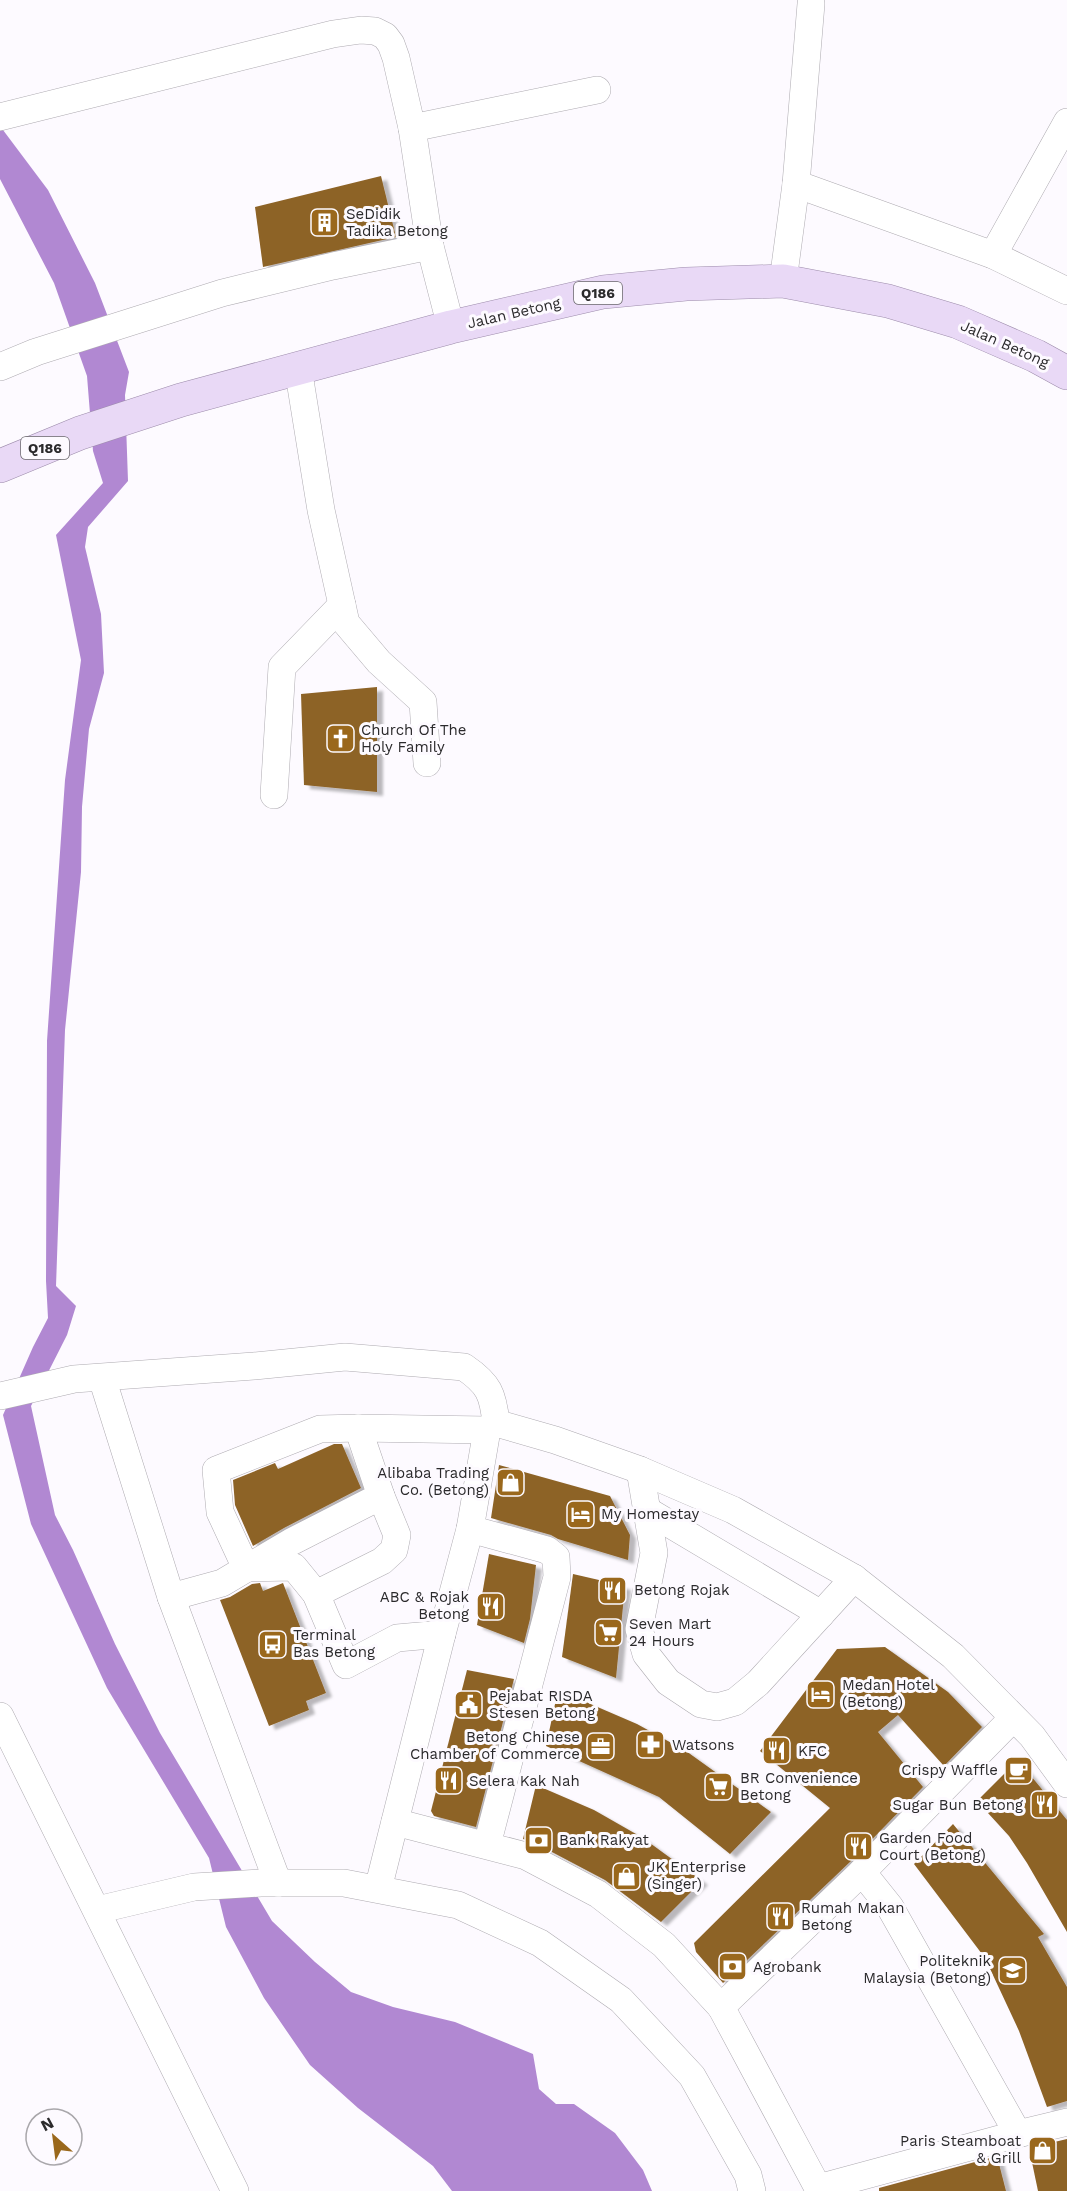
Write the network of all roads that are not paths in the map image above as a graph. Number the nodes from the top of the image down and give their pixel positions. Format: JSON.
{"nodes":[{"id":1,"x":811,"y":4,"type":"dead end"},
{"id":2,"x":597,"y":90,"type":"dead end"},
{"id":3,"x":0,"y":117,"type":"edge"},
{"id":4,"x":1067,"y":122,"type":"edge"},
{"id":5,"x":412,"y":128,"type":"junction"},
{"id":6,"x":796,"y":184,"type":"junction"},
{"id":7,"x":430,"y":246,"type":"junction"},
{"id":8,"x":993,"y":255,"type":"junction"},
{"id":9,"x":783,"y":281,"type":"junction"},
{"id":10,"x":1067,"y":291,"type":"edge"},
{"id":11,"x":451,"y":327,"type":"junction"},
{"id":12,"x":0,"y":367,"type":"edge"},
{"id":13,"x":298,"y":368,"type":"junction"},
{"id":14,"x":1067,"y":373,"type":"edge"},
{"id":15,"x":0,"y":466,"type":"edge"},
{"id":16,"x":342,"y":605,"type":"junction"},
{"id":17,"x":427,"y":763,"type":"dead end"},
{"id":18,"x":274,"y":795,"type":"dead end"},
{"id":19,"x":102,"y":1378,"type":"junction"},
{"id":20,"x":0,"y":1396,"type":"edge"},
{"id":21,"x":492,"y":1427,"type":"junction"},
{"id":22,"x":358,"y":1428,"type":"junction"},
{"id":23,"x":640,"y":1470,"type":"junction"},
{"id":24,"x":381,"y":1496,"type":"junction"},
{"id":25,"x":648,"y":1511,"type":"junction"},
{"id":26,"x":470,"y":1529,"type":"junction"},
{"id":27,"x":246,"y":1568,"type":"junction"},
{"id":28,"x":854,"y":1578,"type":"junction"},
{"id":29,"x":316,"y":1594,"type":"junction"},
{"id":30,"x":171,"y":1597,"type":"junction"},
{"id":31,"x":821,"y":1614,"type":"junction"},
{"id":32,"x":442,"y":1634,"type":"junction"},
{"id":33,"x":0,"y":1716,"type":"edge"},
{"id":34,"x":1013,"y":1718,"type":"junction"},
{"id":35,"x":12,"y":1769,"type":"edge"},
{"id":36,"x":1067,"y":1784,"type":"edge"},
{"id":37,"x":395,"y":1822,"type":"junction"},
{"id":38,"x":487,"y":1845,"type":"junction"},
{"id":39,"x":862,"y":1872,"type":"junction"},
{"id":40,"x":269,"y":1882,"type":"junction"},
{"id":41,"x":378,"y":1889,"type":"junction"},
{"id":42,"x":97,"y":1910,"type":"junction"},
{"id":43,"x":721,"y":2007,"type":"junction"},
{"id":44,"x":1067,"y":2122,"type":"edge"},
{"id":45,"x":1018,"y":2134,"type":"junction"},
{"id":46,"x":818,"y":2190,"type":"edge"},
{"id":47,"x":236,"y":2191,"type":"edge"},
{"id":48,"x":752,"y":2191,"type":"edge"}],
"edges":[{"from":1,"to":6,"type":"street"},
{"from":2,"to":5,"type":"street"},
{"from":3,"to":5,"type":"street"},
{"from":4,"to":8,"type":"street"},
{"from":5,"to":7,"type":"street"},
{"from":6,"to":8,"type":"street"},
{"from":6,"to":9,"type":"street"},
{"from":7,"to":11,"type":"street"},
{"from":7,"to":12,"type":"street"},
{"from":8,"to":10,"type":"street"},
{"from":9,"to":11,"type":"main road","name":"Jalan Betong","number":"Q186"},
{"from":9,"to":14,"type":"main road","name":"Jalan Betong","number":"Q186"},
{"from":11,"to":13,"type":"main road","name":"Jalan Betong","number":"Q186"},
{"from":13,"to":15,"type":"main road","name":"Jalan Betong","number":"Q186"},
{"from":13,"to":16,"type":"street"},
{"from":16,"to":17,"type":"street"},
{"from":16,"to":18,"type":"street"},
{"from":19,"to":20,"type":"street"},
{"from":19,"to":21,"type":"street"},
{"from":19,"to":30,"type":"street"},
{"from":21,"to":22,"type":"street"},
{"from":21,"to":23,"type":"street"},
{"from":21,"to":26,"type":"street"},
{"from":22,"to":24,"type":"street"},
{"from":22,"to":27,"type":"street"},
{"from":23,"to":25,"type":"street"},
{"from":23,"to":28,"type":"street"},
{"from":24,"to":27,"type":"street"},
{"from":24,"to":29,"type":"street"},
{"from":25,"to":31,"type":"street"},
{"from":25,"to":31,"type":"street"},
{"from":26,"to":32,"type":"street"},
{"from":26,"to":38,"type":"street"},
{"from":27,"to":29,"type":"street"},
{"from":27,"to":30,"type":"street"},
{"from":28,"to":31,"type":"street"},
{"from":28,"to":34,"type":"street"},
{"from":29,"to":32,"type":"street"},
{"from":30,"to":40,"type":"street"},
{"from":32,"to":37,"type":"street"},
{"from":33,"to":35,"type":"street"},
{"from":34,"to":36,"type":"street"},
{"from":34,"to":39,"type":"street"},
{"from":35,"to":42,"type":"street"},
{"from":37,"to":38,"type":"street"},
{"from":37,"to":41,"type":"street"},
{"from":38,"to":43,"type":"street"},
{"from":39,"to":43,"type":"street"},
{"from":39,"to":45,"type":"street"},
{"from":40,"to":41,"type":"street"},
{"from":40,"to":42,"type":"street"},
{"from":41,"to":48,"type":"street"},
{"from":42,"to":47,"type":"street"},
{"from":43,"to":46,"type":"street"},
{"from":44,"to":45,"type":"street"},
{"from":45,"to":46,"type":"street"}]}
